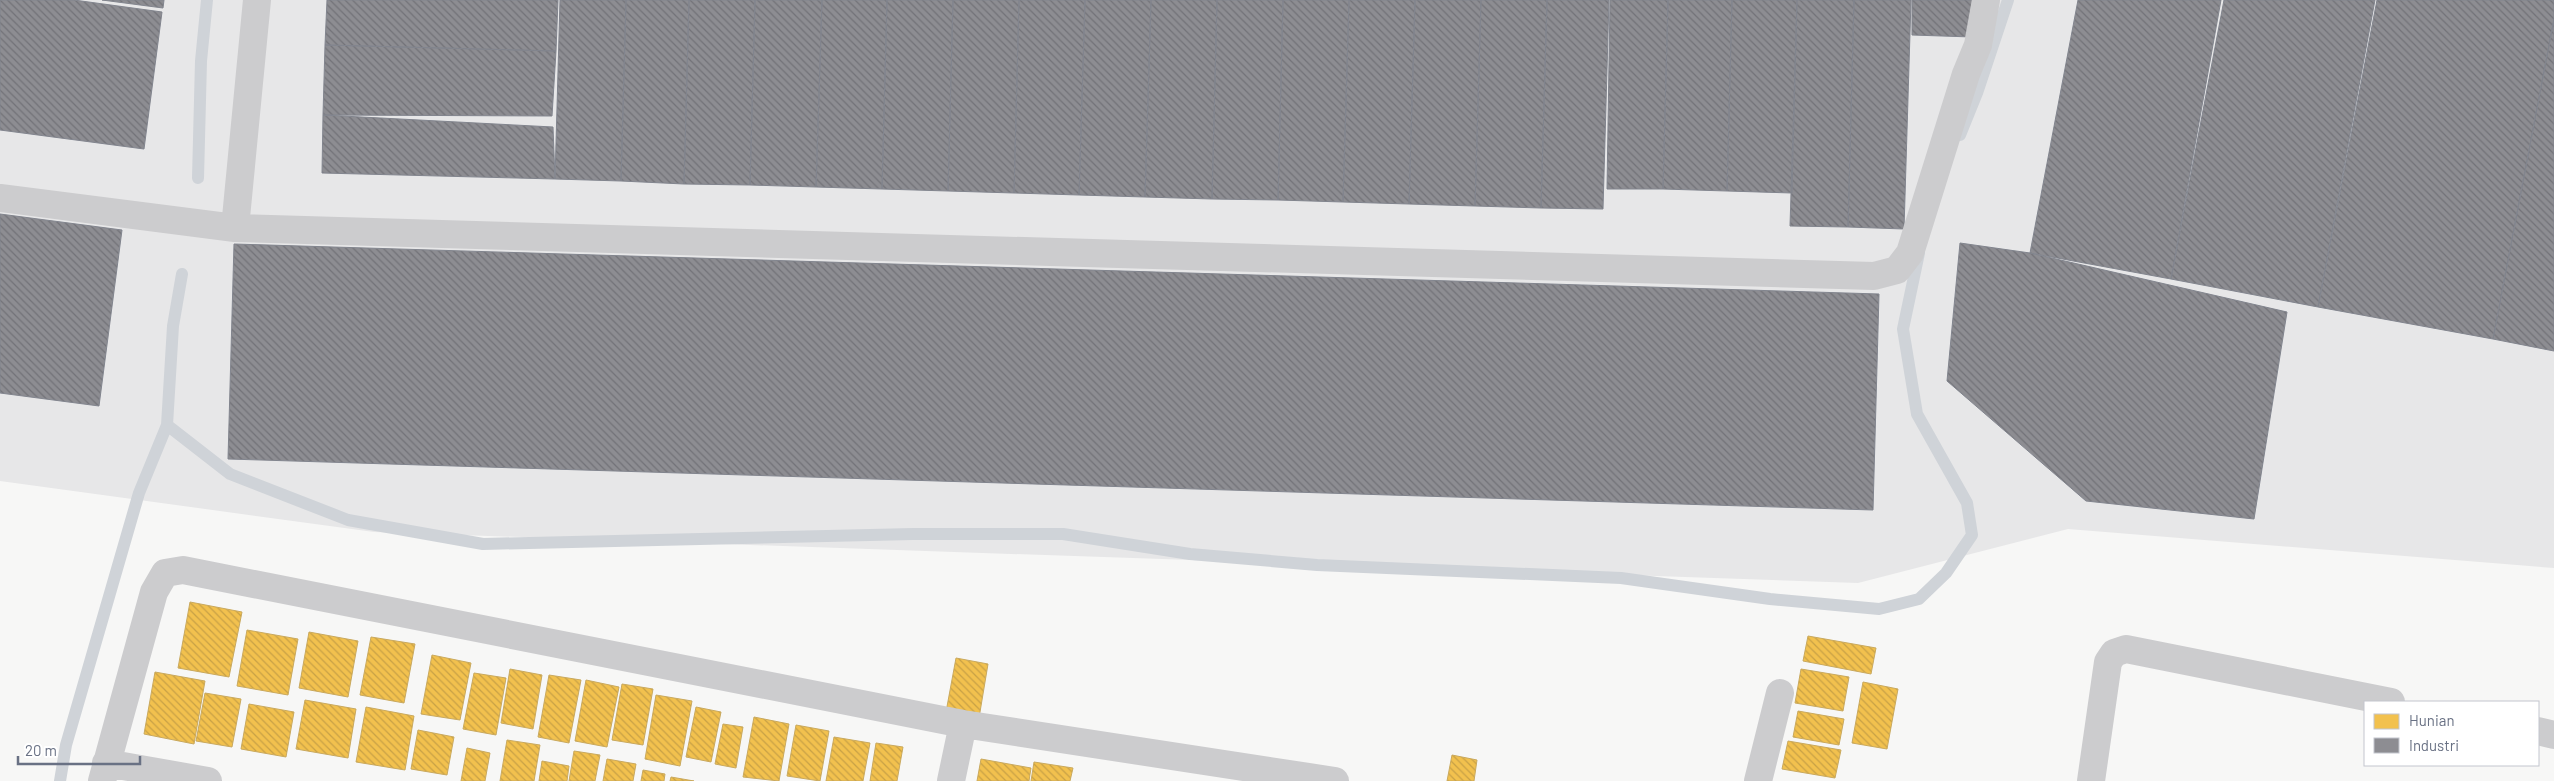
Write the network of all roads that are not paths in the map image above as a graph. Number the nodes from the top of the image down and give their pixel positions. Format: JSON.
{"nodes":[{"id":1,"x":256,"y":0,"type":"edge"},
{"id":2,"x":1986,"y":0,"type":"edge"},
{"id":3,"x":0,"y":198,"type":"edge"},
{"id":4,"x":225,"y":227,"type":"junction"},
{"id":5,"x":1780,"y":693,"type":"dead end"},
{"id":6,"x":2386,"y":701,"type":"edge"},
{"id":7,"x":963,"y":724,"type":"junction"},
{"id":8,"x":2539,"y":731,"type":"edge"},
{"id":9,"x":2554,"y":735,"type":"edge"},
{"id":10,"x":104,"y":772,"type":"edge"},
{"id":11,"x":208,"y":781,"type":"edge"},
{"id":12,"x":951,"y":781,"type":"edge"},
{"id":13,"x":1334,"y":781,"type":"edge"},
{"id":14,"x":1758,"y":781,"type":"edge"},
{"id":15,"x":2091,"y":781,"type":"edge"}],
"edges":[{"from":1,"to":4,"type":"street"},
{"from":2,"to":4,"type":"street"},
{"from":3,"to":4,"type":"street"},
{"from":5,"to":14,"type":"street"},
{"from":6,"to":15,"type":"street"},
{"from":7,"to":10,"type":"street"},
{"from":7,"to":12,"type":"street"},
{"from":7,"to":13,"type":"street"},
{"from":8,"to":9,"type":"street"},
{"from":10,"to":11,"type":"street"}]}
